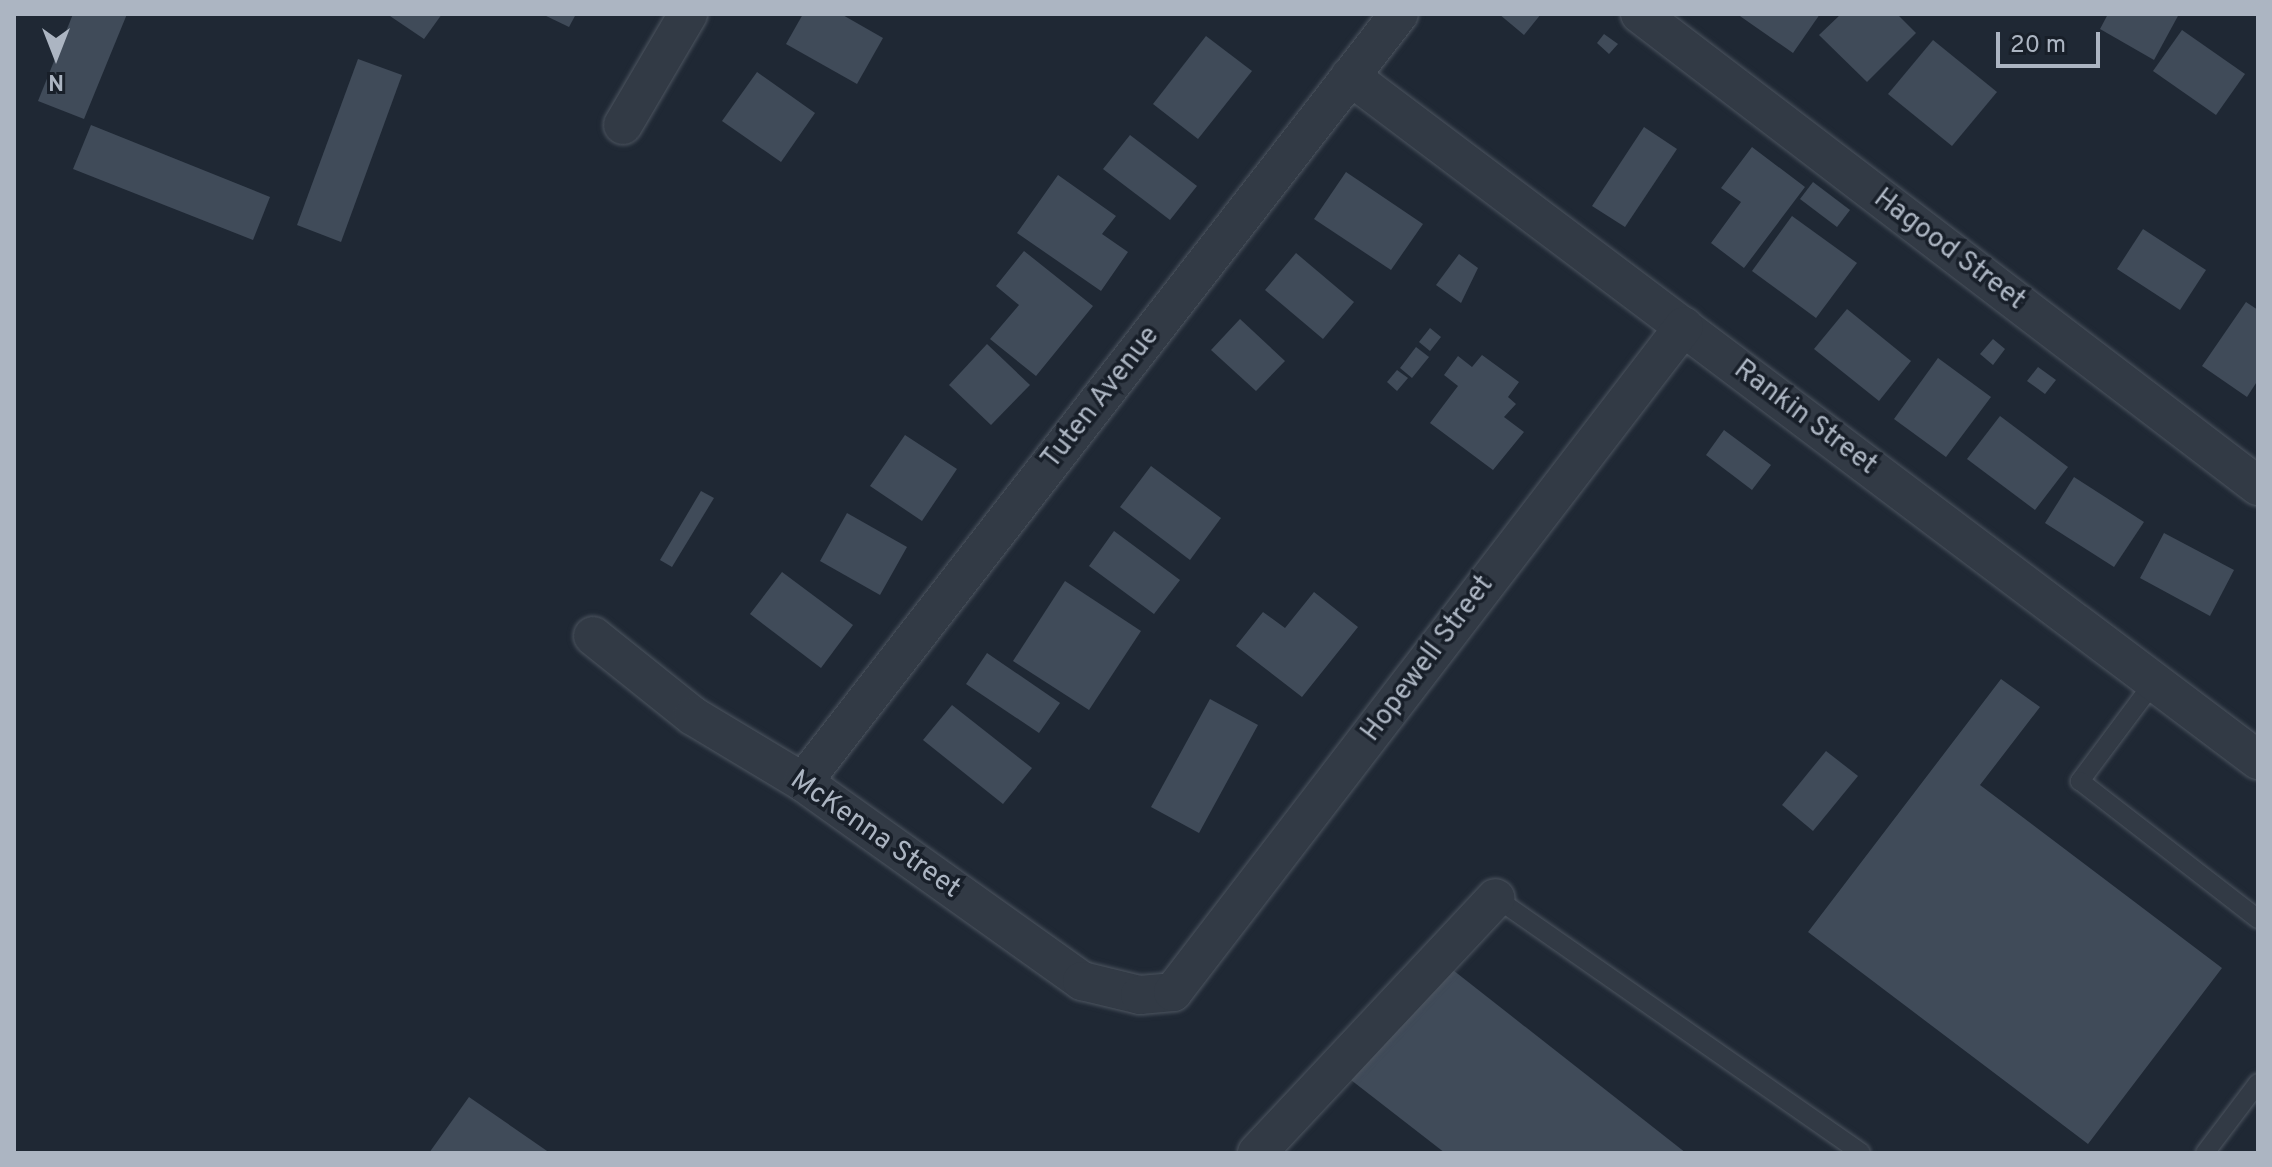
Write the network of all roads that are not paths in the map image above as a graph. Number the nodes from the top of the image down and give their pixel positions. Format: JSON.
{"nodes":[{"id":1,"x":688,"y":14,"type":"edge"},
{"id":2,"x":1399,"y":14,"type":"edge"},
{"id":3,"x":1640,"y":14,"type":"edge"},
{"id":4,"x":1350,"y":76,"type":"junction"},
{"id":5,"x":623,"y":125,"type":"dead end"},
{"id":6,"x":1684,"y":326,"type":"junction"},
{"id":7,"x":2258,"y":486,"type":"edge"},
{"id":8,"x":593,"y":636,"type":"dead end"},
{"id":9,"x":2154,"y":682,"type":"junction"},
{"id":10,"x":2258,"y":760,"type":"edge"},
{"id":11,"x":803,"y":782,"type":"junction"},
{"id":12,"x":1496,"y":898,"type":"joint"},
{"id":13,"x":2258,"y":919,"type":"edge"},
{"id":14,"x":1173,"y":992,"type":"joint"},
{"id":15,"x":2258,"y":1083,"type":"edge"},
{"id":16,"x":1257,"y":1153,"type":"edge"},
{"id":17,"x":1861,"y":1153,"type":"edge"},
{"id":18,"x":2205,"y":1153,"type":"edge"}],
"edges":[{"from":1,"to":5,"type":"street"},
{"from":2,"to":4,"type":"street","name":"Tuten Avenue"},
{"from":3,"to":7,"type":"street","name":"Hagood Street"},
{"from":4,"to":6,"type":"street","name":"Rankin Street"},
{"from":4,"to":11,"type":"street","name":"Tuten Avenue"},
{"from":6,"to":9,"type":"street","name":"Rankin Street"},
{"from":6,"to":14,"type":"street","name":"Hopewell Street"},
{"from":8,"to":11,"type":"street","name":"McKenna Street"},
{"from":9,"to":10,"type":"street","name":"Rankin Street"},
{"from":9,"to":13,"type":"lane"},
{"from":11,"to":14,"type":"street","name":"McKenna Street"},
{"from":12,"to":16,"type":"street"},
{"from":12,"to":17,"type":"lane"},
{"from":15,"to":18,"type":"lane"}]}
